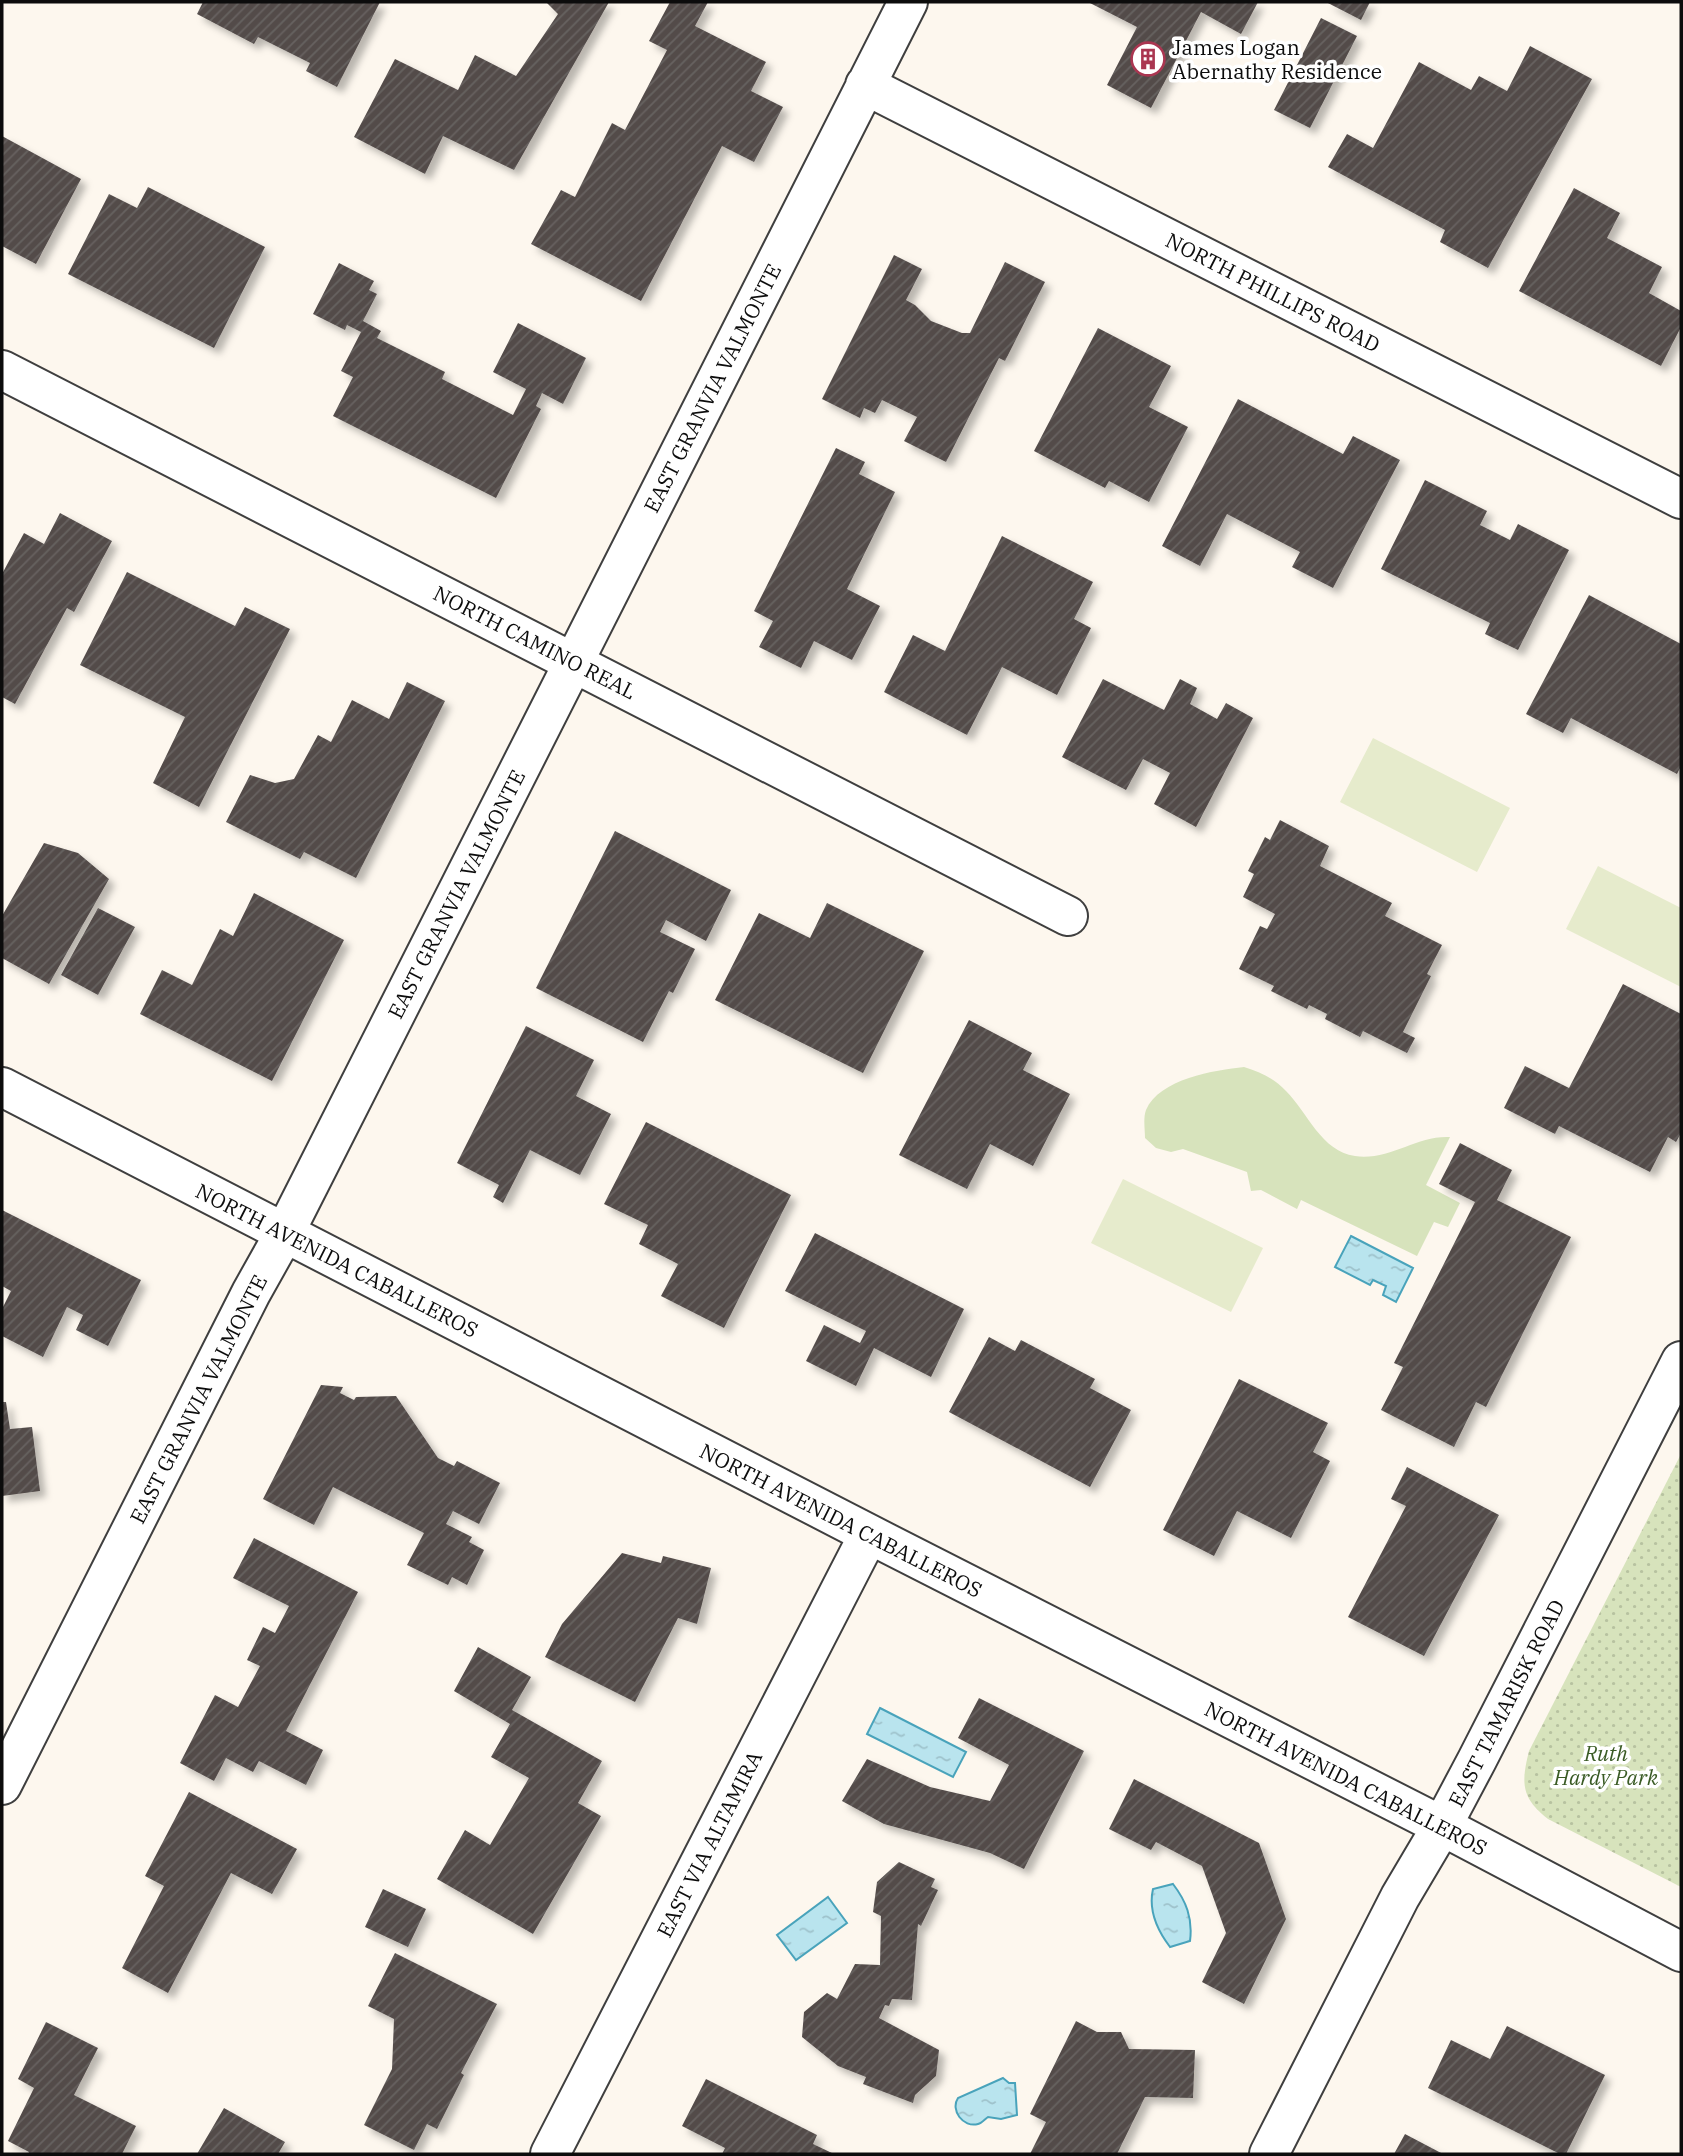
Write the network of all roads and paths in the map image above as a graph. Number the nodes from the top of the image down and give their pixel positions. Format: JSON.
{"nodes":[{"id":1,"x":908,"y":2,"type":"edge"},
{"id":2,"x":865,"y":85,"type":"junction"},
{"id":3,"x":2,"y":370,"type":"edge"},
{"id":4,"x":1681,"y":499,"type":"edge"},
{"id":5,"x":573,"y":661,"type":"junction"},
{"id":6,"x":1068,"y":916,"type":"dead end"},
{"id":7,"x":2,"y":1087,"type":"edge"},
{"id":8,"x":284,"y":1234,"type":"junction"},
{"id":9,"x":1681,"y":1361,"type":"edge"},
{"id":10,"x":869,"y":1534,"type":"junction"},
{"id":11,"x":2,"y":1785,"type":"edge"},
{"id":12,"x":1442,"y":1826,"type":"junction"},
{"id":13,"x":1681,"y":1952,"type":"edge"},
{"id":14,"x":550,"y":2154,"type":"edge"},
{"id":15,"x":1269,"y":2154,"type":"edge"}],
"edges":[{"from":1,"to":2,"type":"street","name":"EAST GRANVIA VALMONTE"},
{"from":2,"to":4,"type":"street","name":"NORTH PHILLIPS ROAD"},
{"from":2,"to":5,"type":"street","name":"EAST GRANVIA VALMONTE"},
{"from":3,"to":5,"type":"street","name":"NORTH CAMINO REAL"},
{"from":5,"to":6,"type":"street","name":"NORTH CAMINO REAL"},
{"from":5,"to":8,"type":"street","name":"EAST GRANVIA VALMONTE"},
{"from":7,"to":8,"type":"street","name":"NORTH AVENIDA CABALLEROS"},
{"from":8,"to":10,"type":"street","name":"NORTH AVENIDA CABALLEROS"},
{"from":8,"to":11,"type":"street","name":"EAST GRANVIA VALMONTE"},
{"from":9,"to":12,"type":"street","name":"EAST TAMARISK ROAD"},
{"from":10,"to":12,"type":"street","name":"NORTH AVENIDA CABALLEROS"},
{"from":10,"to":14,"type":"street","name":"EAST VIA ALTAMIRA"},
{"from":12,"to":13,"type":"street","name":"NORTH AVENIDA CABALLEROS"},
{"from":12,"to":15,"type":"street","name":"EAST TAMARISK ROAD"}]}
